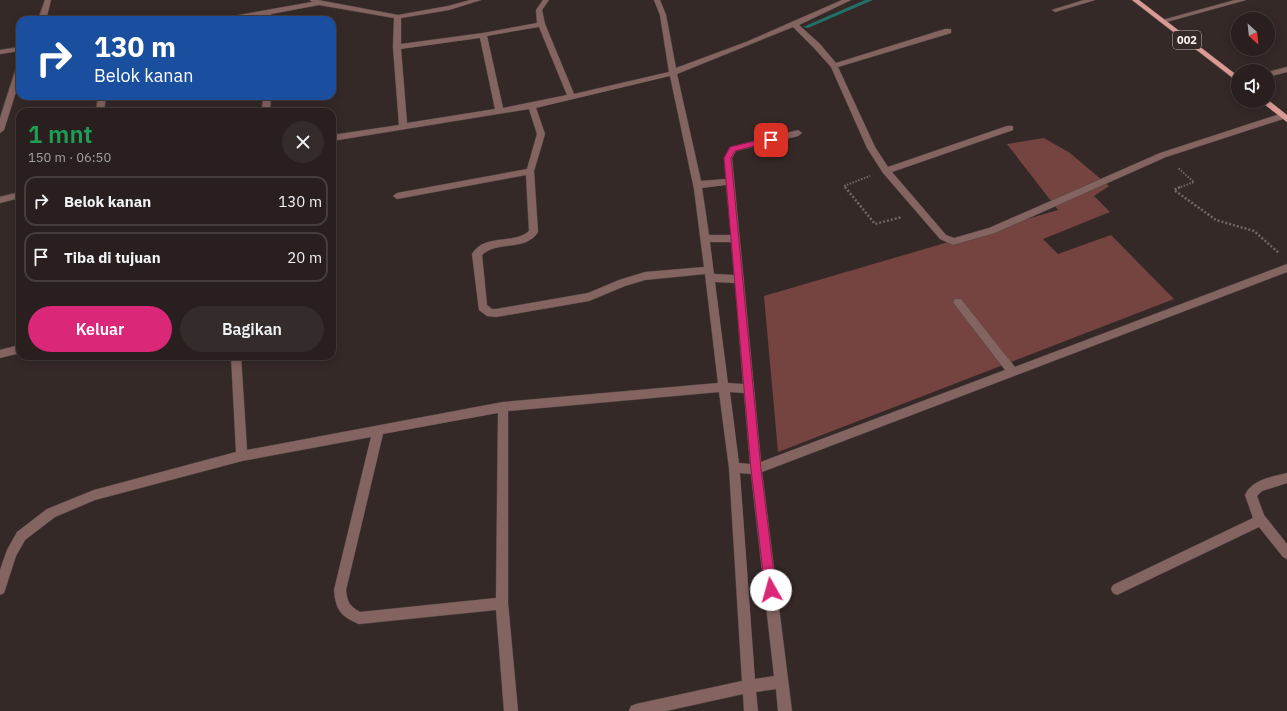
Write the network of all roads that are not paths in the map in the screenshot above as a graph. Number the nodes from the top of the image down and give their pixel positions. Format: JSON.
{"nodes":[{"id":1,"x":48,"y":0,"type":"edge"},
{"id":2,"x":478,"y":0,"type":"edge"},
{"id":3,"x":546,"y":0,"type":"edge"},
{"id":4,"x":657,"y":0,"type":"edge"},
{"id":5,"x":848,"y":0,"type":"edge"},
{"id":6,"x":1092,"y":0,"type":"edge"},
{"id":7,"x":1135,"y":0,"type":"edge"},
{"id":8,"x":1243,"y":0,"type":"edge"},
{"id":9,"x":316,"y":2,"type":"edge"},
{"id":10,"x":1055,"y":10,"type":"dead end"},
{"id":11,"x":43,"y":16,"type":"edge"},
{"id":12,"x":271,"y":16,"type":"edge"},
{"id":13,"x":398,"y":17,"type":"junction"},
{"id":14,"x":1163,"y":21,"type":"junction"},
{"id":15,"x":540,"y":24,"type":"junction"},
{"id":16,"x":794,"y":24,"type":"junction"},
{"id":17,"x":948,"y":31,"type":"dead end"},
{"id":18,"x":483,"y":35,"type":"junction"},
{"id":19,"x":397,"y":47,"type":"junction"},
{"id":20,"x":16,"y":50,"type":"edge"},
{"id":21,"x":0,"y":52,"type":"edge"},
{"id":22,"x":834,"y":66,"type":"junction"},
{"id":23,"x":1287,"y":69,"type":"edge"},
{"id":24,"x":672,"y":73,"type":"junction"},
{"id":25,"x":1275,"y":73,"type":"edge"},
{"id":26,"x":1231,"y":74,"type":"edge"},
{"id":27,"x":16,"y":80,"type":"edge"},
{"id":28,"x":572,"y":97,"type":"junction"},
{"id":29,"x":532,"y":106,"type":"junction"},
{"id":30,"x":1273,"y":108,"type":"edge"},
{"id":31,"x":500,"y":112,"type":"junction"},
{"id":32,"x":1285,"y":118,"type":"edge"},
{"id":33,"x":402,"y":126,"type":"junction"},
{"id":34,"x":1010,"y":128,"type":"dead end"},
{"id":35,"x":0,"y":130,"type":"edge"},
{"id":36,"x":798,"y":133,"type":"dead end"},
{"id":37,"x":336,"y":137,"type":"edge"},
{"id":38,"x":530,"y":171,"type":"junction"},
{"id":39,"x":886,"y":171,"type":"junction"},
{"id":40,"x":725,"y":183,"type":"junction"},
{"id":41,"x":702,"y":184,"type":"junction"},
{"id":42,"x":16,"y":196,"type":"edge"},
{"id":43,"x":397,"y":196,"type":"dead end"},
{"id":44,"x":0,"y":200,"type":"edge"},
{"id":45,"x":706,"y":238,"type":"junction"},
{"id":46,"x":732,"y":239,"type":"junction"},
{"id":47,"x":1287,"y":268,"type":"edge"},
{"id":48,"x":711,"y":276,"type":"junction"},
{"id":49,"x":735,"y":279,"type":"junction"},
{"id":50,"x":958,"y":302,"type":"dead end"},
{"id":51,"x":16,"y":350,"type":"edge"},
{"id":52,"x":0,"y":354,"type":"edge"},
{"id":53,"x":236,"y":360,"type":"edge"},
{"id":54,"x":1013,"y":372,"type":"junction"},
{"id":55,"x":724,"y":387,"type":"junction"},
{"id":56,"x":747,"y":389,"type":"junction"},
{"id":57,"x":503,"y":407,"type":"junction"},
{"id":58,"x":378,"y":431,"type":"junction"},
{"id":59,"x":242,"y":456,"type":"junction"},
{"id":60,"x":736,"y":468,"type":"junction"},
{"id":61,"x":755,"y":469,"type":"junction"},
{"id":62,"x":1287,"y":478,"type":"edge"},
{"id":63,"x":1259,"y":521,"type":"junction"},
{"id":64,"x":1287,"y":553,"type":"edge"},
{"id":65,"x":0,"y":589,"type":"edge"},
{"id":66,"x":1117,"y":589,"type":"dead end"},
{"id":67,"x":502,"y":603,"type":"junction"},
{"id":68,"x":779,"y":682,"type":"junction"},
{"id":69,"x":754,"y":686,"type":"junction"},
{"id":70,"x":511,"y":711,"type":"edge"},
{"id":71,"x":636,"y":711,"type":"edge"},
{"id":72,"x":751,"y":711,"type":"edge"},
{"id":73,"x":785,"y":711,"type":"edge"}],
"edges":[{"from":1,"to":11,"type":"street"},
{"from":2,"to":13,"type":"street"},
{"from":3,"to":15,"type":"street"},
{"from":4,"to":24,"type":"street"},
{"from":5,"to":16,"type":"street"},
{"from":6,"to":10,"type":"street"},
{"from":7,"to":14,"type":"main road","number":"002"},
{"from":8,"to":14,"type":"street"},
{"from":9,"to":12,"type":"street"},
{"from":9,"to":13,"type":"street"},
{"from":13,"to":19,"type":"street"},
{"from":14,"to":26,"type":"main road","number":"002"},
{"from":15,"to":18,"type":"street"},
{"from":15,"to":28,"type":"street"},
{"from":16,"to":22,"type":"street"},
{"from":16,"to":24,"type":"street"},
{"from":17,"to":22,"type":"street"},
{"from":18,"to":19,"type":"street"},
{"from":18,"to":31,"type":"street"},
{"from":19,"to":33,"type":"street"},
{"from":20,"to":21,"type":"street"},
{"from":22,"to":39,"type":"street"},
{"from":23,"to":25,"type":"street"},
{"from":24,"to":28,"type":"street"},
{"from":24,"to":41,"type":"street"},
{"from":27,"to":35,"type":"street"},
{"from":28,"to":29,"type":"street"},
{"from":29,"to":31,"type":"street"},
{"from":29,"to":38,"type":"street"},
{"from":30,"to":32,"type":"main road"},
{"from":31,"to":33,"type":"street"},
{"from":32,"to":39,"type":"street"},
{"from":33,"to":37,"type":"street"},
{"from":34,"to":39,"type":"street"},
{"from":36,"to":40,"type":"street"},
{"from":38,"to":43,"type":"street"},
{"from":38,"to":48,"type":"street"},
{"from":40,"to":41,"type":"street"},
{"from":40,"to":46,"type":"street"},
{"from":41,"to":45,"type":"street"},
{"from":42,"to":44,"type":"street"},
{"from":45,"to":46,"type":"street"},
{"from":45,"to":48,"type":"street"},
{"from":46,"to":49,"type":"street"},
{"from":47,"to":54,"type":"street"},
{"from":48,"to":49,"type":"street"},
{"from":48,"to":55,"type":"street"},
{"from":49,"to":56,"type":"street"},
{"from":50,"to":54,"type":"street"},
{"from":51,"to":52,"type":"street"},
{"from":53,"to":59,"type":"street"},
{"from":54,"to":61,"type":"street"},
{"from":55,"to":56,"type":"street"},
{"from":55,"to":57,"type":"street"},
{"from":55,"to":60,"type":"street"},
{"from":56,"to":61,"type":"street"},
{"from":57,"to":58,"type":"street"},
{"from":57,"to":67,"type":"street"},
{"from":58,"to":59,"type":"street"},
{"from":58,"to":67,"type":"street"},
{"from":59,"to":65,"type":"street"},
{"from":60,"to":61,"type":"street"},
{"from":60,"to":69,"type":"street"},
{"from":61,"to":68,"type":"street"},
{"from":62,"to":63,"type":"street"},
{"from":63,"to":64,"type":"street"},
{"from":63,"to":66,"type":"street"},
{"from":67,"to":70,"type":"street"},
{"from":68,"to":69,"type":"street"},
{"from":68,"to":73,"type":"street"},
{"from":69,"to":71,"type":"street"},
{"from":69,"to":72,"type":"street"}]}
